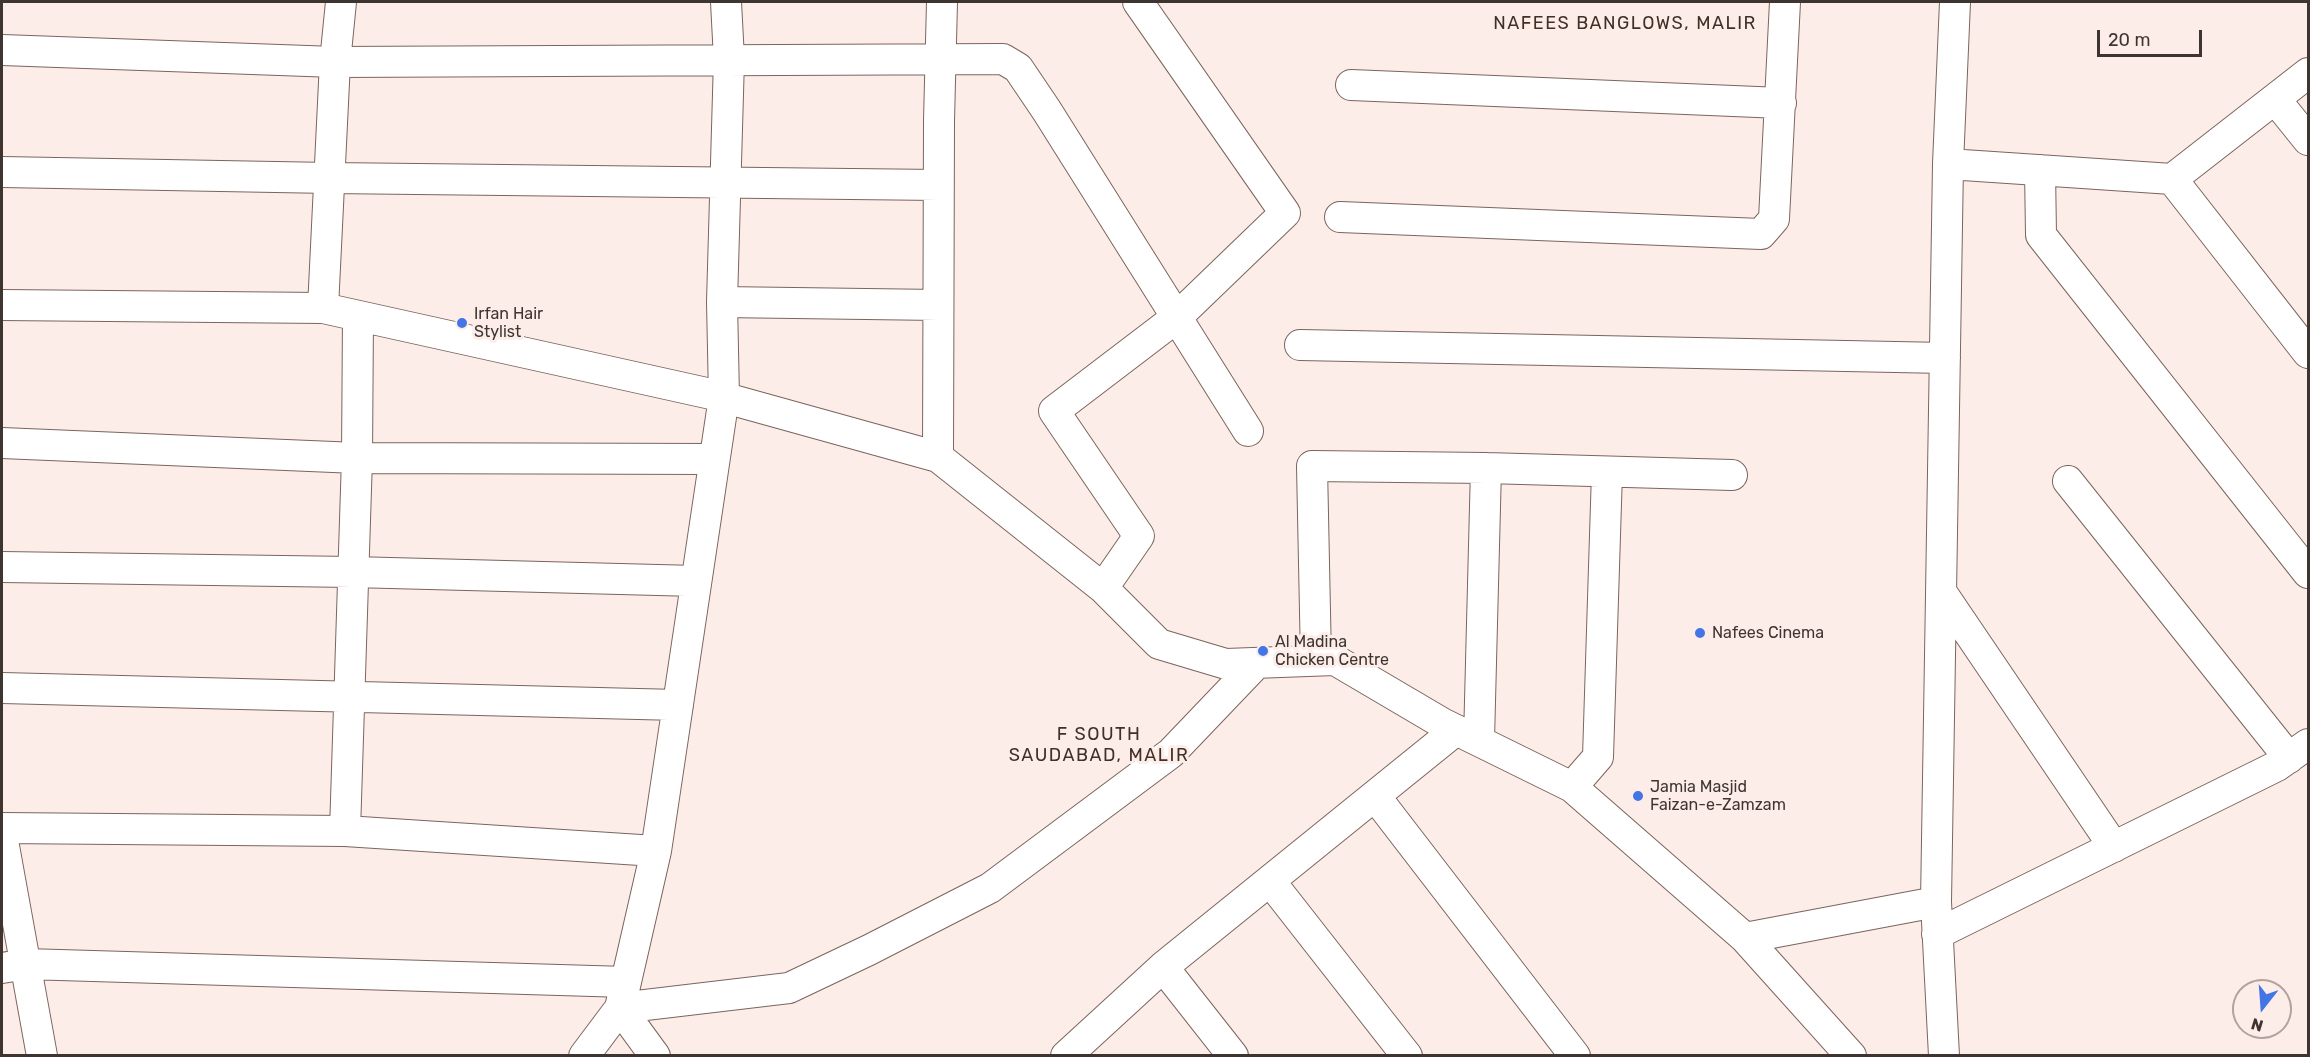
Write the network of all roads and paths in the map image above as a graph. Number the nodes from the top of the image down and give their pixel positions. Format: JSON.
{"nodes":[{"id":1,"x":341,"y":2,"type":"edge"},
{"id":2,"x":726,"y":2,"type":"edge"},
{"id":3,"x":942,"y":2,"type":"edge"},
{"id":4,"x":1138,"y":2,"type":"edge"},
{"id":5,"x":1785,"y":2,"type":"edge"},
{"id":6,"x":1955,"y":2,"type":"edge"},
{"id":7,"x":2,"y":50,"type":"edge"},
{"id":8,"x":940,"y":58,"type":"junction"},
{"id":9,"x":729,"y":59,"type":"junction"},
{"id":10,"x":335,"y":62,"type":"junction"},
{"id":11,"x":2308,"y":73,"type":"edge"},
{"id":12,"x":1351,"y":85,"type":"dead end"},
{"id":13,"x":2275,"y":99,"type":"junction"},
{"id":14,"x":1781,"y":103,"type":"junction"},
{"id":15,"x":2308,"y":140,"type":"edge"},
{"id":16,"x":1948,"y":164,"type":"junction"},
{"id":17,"x":2040,"y":170,"type":"junction"},
{"id":18,"x":2,"y":172,"type":"edge"},
{"id":19,"x":330,"y":178,"type":"junction"},
{"id":20,"x":2172,"y":179,"type":"junction"},
{"id":21,"x":724,"y":181,"type":"junction"},
{"id":22,"x":938,"y":185,"type":"junction"},
{"id":23,"x":1340,"y":217,"type":"dead end"},
{"id":24,"x":722,"y":302,"type":"junction"},
{"id":25,"x":2,"y":305,"type":"edge"},
{"id":26,"x":938,"y":305,"type":"junction"},
{"id":27,"x":324,"y":308,"type":"junction"},
{"id":28,"x":358,"y":316,"type":"junction"},
{"id":29,"x":1176,"y":318,"type":"junction"},
{"id":30,"x":1300,"y":345,"type":"dead end"},
{"id":31,"x":2308,"y":353,"type":"edge"},
{"id":32,"x":1945,"y":358,"type":"junction"},
{"id":33,"x":724,"y":397,"type":"junction"},
{"id":34,"x":1248,"y":431,"type":"dead end"},
{"id":35,"x":2,"y":443,"type":"edge"},
{"id":36,"x":938,"y":457,"type":"junction"},
{"id":37,"x":357,"y":458,"type":"junction"},
{"id":38,"x":714,"y":459,"type":"junction"},
{"id":39,"x":1486,"y":468,"type":"junction"},
{"id":40,"x":1607,"y":472,"type":"junction"},
{"id":41,"x":1732,"y":475,"type":"dead end"},
{"id":42,"x":2068,"y":481,"type":"dead end"},
{"id":43,"x":2,"y":567,"type":"edge"},
{"id":44,"x":352,"y":572,"type":"junction"},
{"id":45,"x":2308,"y":573,"type":"edge"},
{"id":46,"x":696,"y":581,"type":"junction"},
{"id":47,"x":1103,"y":588,"type":"junction"},
{"id":48,"x":1942,"y":593,"type":"junction"},
{"id":49,"x":1316,"y":660,"type":"junction"},
{"id":50,"x":1257,"y":663,"type":"junction"},
{"id":51,"x":2,"y":688,"type":"edge"},
{"id":52,"x":348,"y":697,"type":"junction"},
{"id":53,"x":678,"y":705,"type":"junction"},
{"id":54,"x":1468,"y":735,"type":"junction"},
{"id":55,"x":2299,"y":751,"type":"edge"},
{"id":56,"x":1572,"y":787,"type":"junction"},
{"id":57,"x":1375,"y":796,"type":"junction"},
{"id":58,"x":2,"y":828,"type":"edge"},
{"id":59,"x":345,"y":831,"type":"junction"},
{"id":60,"x":2,"y":835,"type":"edge"},
{"id":61,"x":2114,"y":847,"type":"junction"},
{"id":62,"x":656,"y":850,"type":"junction"},
{"id":63,"x":1270,"y":881,"type":"junction"},
{"id":64,"x":1936,"y":902,"type":"junction"},
{"id":65,"x":1937,"y":934,"type":"junction"},
{"id":66,"x":1745,"y":938,"type":"junction"},
{"id":67,"x":14,"y":966,"type":"edge"},
{"id":68,"x":1163,"y":967,"type":"junction"},
{"id":69,"x":623,"y":995,"type":"junction"},
{"id":70,"x":42,"y":1056,"type":"edge"},
{"id":71,"x":584,"y":1056,"type":"edge"},
{"id":72,"x":655,"y":1056,"type":"edge"},
{"id":73,"x":1066,"y":1056,"type":"edge"},
{"id":74,"x":1233,"y":1056,"type":"edge"},
{"id":75,"x":1407,"y":1056,"type":"edge"},
{"id":76,"x":1575,"y":1056,"type":"edge"},
{"id":77,"x":1851,"y":1056,"type":"edge"},
{"id":78,"x":1944,"y":1056,"type":"edge"}],
"edges":[{"from":1,"to":10,"type":"street"},
{"from":2,"to":9,"type":"street"},
{"from":3,"to":8,"type":"street"},
{"from":4,"to":29,"type":"street"},
{"from":5,"to":14,"type":"street"},
{"from":6,"to":16,"type":"street"},
{"from":7,"to":10,"type":"street"},
{"from":8,"to":9,"type":"street"},
{"from":8,"to":22,"type":"street"},
{"from":8,"to":29,"type":"street"},
{"from":9,"to":10,"type":"street"},
{"from":9,"to":21,"type":"street"},
{"from":10,"to":19,"type":"street"},
{"from":11,"to":13,"type":"street"},
{"from":12,"to":14,"type":"street"},
{"from":13,"to":15,"type":"street"},
{"from":13,"to":20,"type":"street"},
{"from":14,"to":23,"type":"street"},
{"from":16,"to":17,"type":"street"},
{"from":16,"to":32,"type":"street"},
{"from":17,"to":20,"type":"street"},
{"from":17,"to":45,"type":"street"},
{"from":18,"to":19,"type":"street"},
{"from":19,"to":21,"type":"street"},
{"from":19,"to":27,"type":"street"},
{"from":20,"to":31,"type":"street"},
{"from":21,"to":22,"type":"street"},
{"from":21,"to":24,"type":"street"},
{"from":22,"to":26,"type":"street"},
{"from":24,"to":26,"type":"street"},
{"from":24,"to":33,"type":"street"},
{"from":25,"to":27,"type":"street"},
{"from":26,"to":36,"type":"street"},
{"from":27,"to":28,"type":"street"},
{"from":28,"to":33,"type":"street"},
{"from":28,"to":37,"type":"street"},
{"from":29,"to":34,"type":"street"},
{"from":29,"to":47,"type":"street"},
{"from":30,"to":32,"type":"street"},
{"from":32,"to":48,"type":"street"},
{"from":33,"to":36,"type":"street"},
{"from":33,"to":38,"type":"street"},
{"from":35,"to":37,"type":"street"},
{"from":36,"to":47,"type":"street"},
{"from":37,"to":38,"type":"street"},
{"from":37,"to":44,"type":"street"},
{"from":38,"to":46,"type":"street"},
{"from":39,"to":40,"type":"street"},
{"from":39,"to":49,"type":"street"},
{"from":39,"to":54,"type":"street"},
{"from":40,"to":41,"type":"street"},
{"from":40,"to":56,"type":"street"},
{"from":42,"to":55,"type":"street"},
{"from":43,"to":44,"type":"street"},
{"from":44,"to":46,"type":"street"},
{"from":44,"to":52,"type":"street"},
{"from":46,"to":53,"type":"street"},
{"from":47,"to":50,"type":"street"},
{"from":48,"to":61,"type":"street"},
{"from":48,"to":64,"type":"street"},
{"from":49,"to":50,"type":"street"},
{"from":49,"to":54,"type":"street"},
{"from":50,"to":69,"type":"street"},
{"from":51,"to":52,"type":"street"},
{"from":52,"to":53,"type":"street"},
{"from":52,"to":59,"type":"street"},
{"from":53,"to":62,"type":"street"},
{"from":54,"to":56,"type":"street"},
{"from":54,"to":57,"type":"street"},
{"from":55,"to":61,"type":"street"},
{"from":56,"to":66,"type":"street"},
{"from":57,"to":63,"type":"street"},
{"from":57,"to":76,"type":"street"},
{"from":58,"to":59,"type":"street"},
{"from":59,"to":62,"type":"street"},
{"from":60,"to":67,"type":"street"},
{"from":61,"to":65,"type":"street"},
{"from":62,"to":69,"type":"street"},
{"from":63,"to":68,"type":"street"},
{"from":63,"to":75,"type":"street"},
{"from":64,"to":65,"type":"street"},
{"from":64,"to":66,"type":"street"},
{"from":65,"to":78,"type":"street"},
{"from":66,"to":77,"type":"street"},
{"from":67,"to":69,"type":"street"},
{"from":67,"to":70,"type":"street"},
{"from":68,"to":73,"type":"street"},
{"from":68,"to":74,"type":"street"},
{"from":69,"to":71,"type":"street"},
{"from":69,"to":72,"type":"street"}]}
